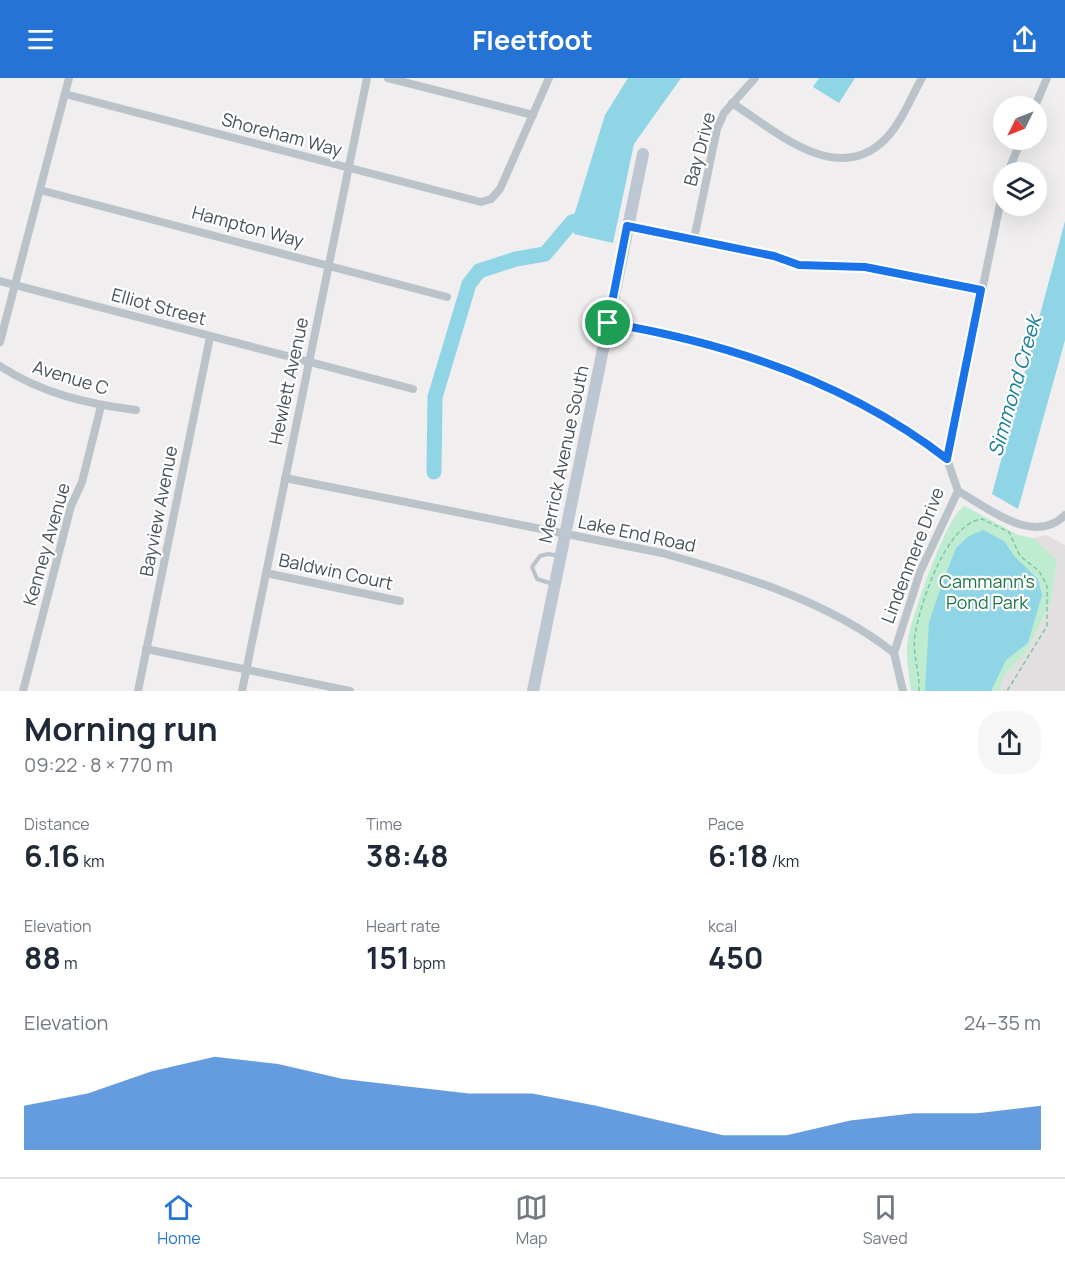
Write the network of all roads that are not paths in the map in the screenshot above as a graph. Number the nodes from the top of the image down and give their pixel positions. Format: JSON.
{"nodes":[{"id":1,"x":69,"y":78,"type":"edge"},
{"id":2,"x":368,"y":78,"type":"edge"},
{"id":3,"x":388,"y":78,"type":"edge"},
{"id":4,"x":549,"y":78,"type":"edge"},
{"id":5,"x":755,"y":78,"type":"edge"},
{"id":6,"x":922,"y":78,"type":"edge"},
{"id":7,"x":1047,"y":78,"type":"edge"},
{"id":8,"x":65,"y":94,"type":"junction"},
{"id":9,"x":1039,"y":96,"type":"edge"},
{"id":10,"x":732,"y":103,"type":"junction"},
{"id":11,"x":533,"y":115,"type":"junction"},
{"id":12,"x":643,"y":154,"type":"dead end"},
{"id":13,"x":348,"y":168,"type":"junction"},
{"id":14,"x":40,"y":190,"type":"junction"},
{"id":15,"x":997,"y":216,"type":"edge"},
{"id":16,"x":627,"y":226,"type":"junction"},
{"id":17,"x":694,"y":239,"type":"junction"},
{"id":18,"x":329,"y":265,"type":"junction"},
{"id":19,"x":0,"y":281,"type":"edge"},
{"id":20,"x":15,"y":285,"type":"junction"},
{"id":21,"x":981,"y":290,"type":"junction"},
{"id":22,"x":447,"y":297,"type":"dead end"},
{"id":23,"x":608,"y":323,"type":"junction"},
{"id":24,"x":210,"y":337,"type":"junction"},
{"id":25,"x":0,"y":342,"type":"edge"},
{"id":26,"x":309,"y":363,"type":"junction"},
{"id":27,"x":0,"y":366,"type":"edge"},
{"id":28,"x":413,"y":389,"type":"dead end"},
{"id":29,"x":101,"y":406,"type":"junction"},
{"id":30,"x":136,"y":410,"type":"dead end"},
{"id":31,"x":947,"y":459,"type":"junction"},
{"id":32,"x":285,"y":478,"type":"junction"},
{"id":33,"x":958,"y":491,"type":"junction"},
{"id":34,"x":1065,"y":515,"type":"edge"},
{"id":35,"x":565,"y":534,"type":"junction"},
{"id":36,"x":560,"y":556,"type":"junction"},
{"id":37,"x":266,"y":573,"type":"junction"},
{"id":38,"x":554,"y":584,"type":"junction"},
{"id":39,"x":400,"y":601,"type":"dead end"},
{"id":40,"x":146,"y":649,"type":"junction"},
{"id":41,"x":894,"y":653,"type":"junction"},
{"id":42,"x":246,"y":670,"type":"junction"},
{"id":43,"x":23,"y":691,"type":"edge"},
{"id":44,"x":138,"y":691,"type":"edge"},
{"id":45,"x":242,"y":691,"type":"edge"},
{"id":46,"x":350,"y":691,"type":"edge"},
{"id":47,"x":533,"y":691,"type":"edge"},
{"id":48,"x":903,"y":691,"type":"edge"}],
"edges":[{"from":1,"to":8,"type":"street"},
{"from":2,"to":13,"type":"street","name":"Hewlett Avenue"},
{"from":3,"to":11,"type":"street"},
{"from":4,"to":11,"type":"street"},
{"from":5,"to":10,"type":"street","name":"Bay Drive"},
{"from":6,"to":10,"type":"street"},
{"from":7,"to":9,"type":"street"},
{"from":8,"to":13,"type":"street","name":"Shoreham Way"},
{"from":8,"to":14,"type":"street"},
{"from":10,"to":17,"type":"street","name":"Bay Drive"},
{"from":11,"to":13,"type":"street","name":"Shoreham Way"},
{"from":12,"to":16,"type":"street","name":"Merrick Avenue South"},
{"from":13,"to":18,"type":"street","name":"Hewlett Avenue"},
{"from":14,"to":18,"type":"street","name":"Hampton Way"},
{"from":14,"to":20,"type":"street"},
{"from":15,"to":21,"type":"street"},
{"from":16,"to":17,"type":"street"},
{"from":16,"to":23,"type":"street","name":"Merrick Avenue South"},
{"from":17,"to":21,"type":"street"},
{"from":18,"to":22,"type":"street","name":"Hampton Way"},
{"from":18,"to":26,"type":"street","name":"Hewlett Avenue"},
{"from":19,"to":20,"type":"street","name":"Elliot Street"},
{"from":20,"to":24,"type":"street","name":"Elliot Street"},
{"from":20,"to":25,"type":"street"},
{"from":21,"to":31,"type":"street"},
{"from":23,"to":31,"type":"street"},
{"from":23,"to":35,"type":"street","name":"Merrick Avenue South"},
{"from":24,"to":26,"type":"street","name":"Elliot Street"},
{"from":24,"to":40,"type":"street","name":"Bayview Avenue"},
{"from":26,"to":28,"type":"street","name":"Elliot Street"},
{"from":26,"to":32,"type":"street","name":"Hewlett Avenue"},
{"from":27,"to":29,"type":"street","name":"Avenue C"},
{"from":29,"to":30,"type":"street","name":"Avenue C"},
{"from":29,"to":43,"type":"street","name":"Kenney Avenue"},
{"from":31,"to":33,"type":"street","name":"Lindenmere Drive"},
{"from":32,"to":35,"type":"street","name":"Lake End Road"},
{"from":32,"to":37,"type":"street","name":"Hewlett Avenue"},
{"from":33,"to":34,"type":"street"},
{"from":33,"to":41,"type":"street","name":"Lindenmere Drive"},
{"from":35,"to":36,"type":"street","name":"Merrick Avenue South"},
{"from":35,"to":41,"type":"street","name":"Lake End Road"},
{"from":36,"to":38,"type":"street","name":"Merrick Avenue South"},
{"from":36,"to":38,"type":"lane"},
{"from":37,"to":39,"type":"street","name":"Baldwin Court"},
{"from":37,"to":42,"type":"street","name":"Hewlett Avenue"},
{"from":38,"to":47,"type":"street","name":"Merrick Avenue South"},
{"from":40,"to":42,"type":"street"},
{"from":40,"to":44,"type":"street","name":"Bayview Avenue"},
{"from":41,"to":48,"type":"street","name":"Lindenmere Drive"},
{"from":42,"to":45,"type":"street","name":"Hewlett Avenue"},
{"from":42,"to":46,"type":"street"}]}
